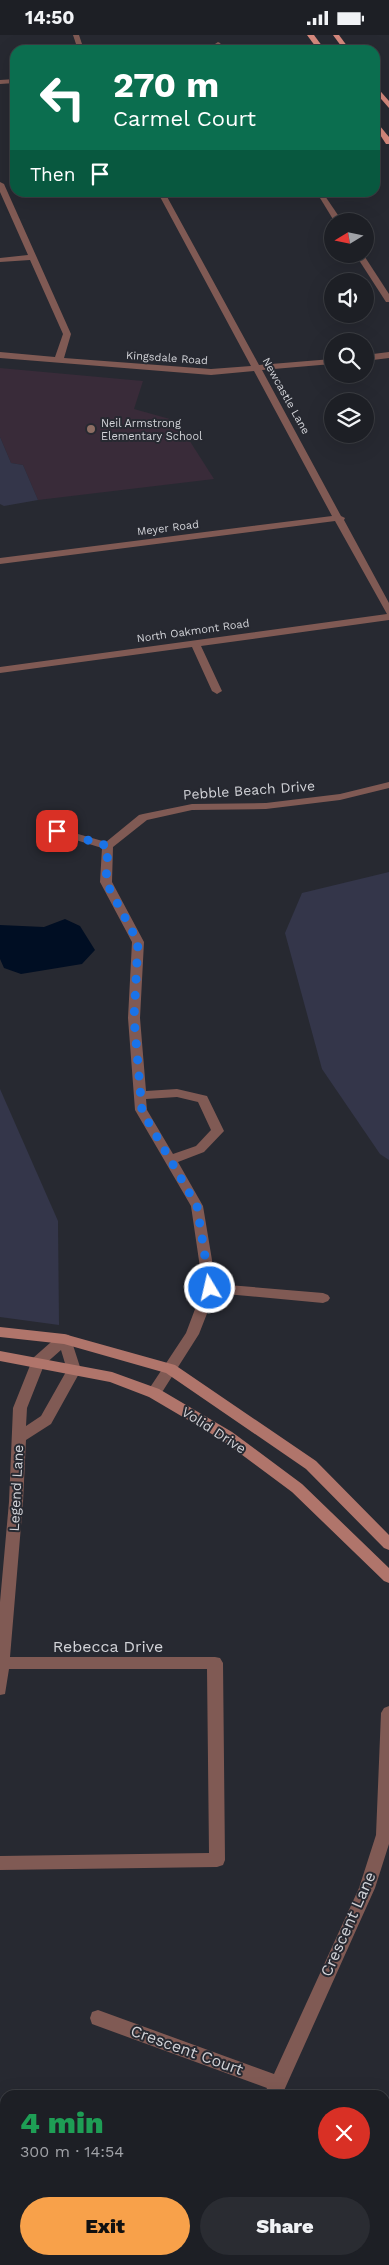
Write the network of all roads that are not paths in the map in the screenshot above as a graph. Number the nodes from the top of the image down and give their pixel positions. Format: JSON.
{"nodes":[{"id":1,"x":310,"y":35,"type":"edge"},
{"id":2,"x":318,"y":45,"type":"edge"},
{"id":3,"x":380,"y":94,"type":"edge"},
{"id":4,"x":389,"y":106,"type":"edge"},
{"id":5,"x":380,"y":129,"type":"edge"},
{"id":6,"x":389,"y":141,"type":"edge"},
{"id":7,"x":0,"y":184,"type":"edge"},
{"id":8,"x":164,"y":197,"type":"edge"},
{"id":9,"x":323,"y":197,"type":"edge"},
{"id":10,"x":333,"y":213,"type":"edge"},
{"id":11,"x":33,"y":257,"type":"junction"},
{"id":12,"x":0,"y":260,"type":"edge"},
{"id":13,"x":365,"y":263,"type":"edge"},
{"id":14,"x":389,"y":300,"type":"edge"},
{"id":15,"x":0,"y":355,"type":"edge"},
{"id":16,"x":389,"y":355,"type":"edge"},
{"id":17,"x":374,"y":357,"type":"edge"},
{"id":18,"x":59,"y":359,"type":"junction"},
{"id":19,"x":324,"y":362,"type":"edge"},
{"id":20,"x":259,"y":369,"type":"junction"},
{"id":21,"x":340,"y":518,"type":"junction"},
{"id":22,"x":0,"y":561,"type":"edge"},
{"id":23,"x":389,"y":612,"type":"edge"},
{"id":24,"x":389,"y":617,"type":"edge"},
{"id":25,"x":195,"y":643,"type":"junction"},
{"id":26,"x":0,"y":670,"type":"edge"},
{"id":27,"x":216,"y":691,"type":"dead end"},
{"id":28,"x":389,"y":785,"type":"edge"},
{"id":29,"x":57,"y":831,"type":"dead end"},
{"id":30,"x":108,"y":846,"type":"junction"},
{"id":31,"x":139,"y":1095,"type":"junction"},
{"id":32,"x":170,"y":1160,"type":"junction"},
{"id":33,"x":210,"y":1288,"type":"junction"},
{"id":34,"x":323,"y":1298,"type":"dead end"},
{"id":35,"x":0,"y":1332,"type":"edge"},
{"id":36,"x":64,"y":1339,"type":"junction"},
{"id":37,"x":0,"y":1356,"type":"edge"},
{"id":38,"x":38,"y":1362,"type":"junction"},
{"id":39,"x":170,"y":1369,"type":"junction"},
{"id":40,"x":74,"y":1370,"type":"junction"},
{"id":41,"x":154,"y":1393,"type":"junction"},
{"id":42,"x":18,"y":1437,"type":"junction"},
{"id":43,"x":389,"y":1544,"type":"edge"},
{"id":44,"x":389,"y":1577,"type":"edge"},
{"id":45,"x":1,"y":1663,"type":"edge"},
{"id":46,"x":0,"y":1689,"type":"edge"},
{"id":47,"x":389,"y":1713,"type":"edge"},
{"id":48,"x":0,"y":1863,"type":"edge"},
{"id":49,"x":98,"y":2018,"type":"dead end"},
{"id":50,"x":274,"y":2089,"type":"edge"}],
"edges":[{"from":1,"to":2,"type":"main road"},
{"from":3,"to":4,"type":"main road"},
{"from":5,"to":6,"type":"main road"},
{"from":7,"to":11,"type":"street"},
{"from":8,"to":20,"type":"street","name":"Newcastle Lane"},
{"from":9,"to":10,"type":"street"},
{"from":11,"to":12,"type":"street"},
{"from":11,"to":18,"type":"street"},
{"from":13,"to":14,"type":"street"},
{"from":15,"to":18,"type":"street","name":"Kingsdale Road"},
{"from":16,"to":17,"type":"street"},
{"from":18,"to":20,"type":"street","name":"Kingsdale Road"},
{"from":19,"to":20,"type":"street","name":"Kingsdale Road"},
{"from":20,"to":21,"type":"street","name":"Newcastle Lane"},
{"from":21,"to":22,"type":"street","name":"Meyer Road"},
{"from":21,"to":23,"type":"street","name":"Newcastle Lane"},
{"from":24,"to":25,"type":"street","name":"North Oakmont Road"},
{"from":25,"to":26,"type":"street","name":"North Oakmont Road"},
{"from":25,"to":27,"type":"street"},
{"from":28,"to":30,"type":"street","name":"Pebble Beach Drive"},
{"from":29,"to":30,"type":"street"},
{"from":30,"to":31,"type":"street"},
{"from":31,"to":32,"type":"street"},
{"from":31,"to":32,"type":"street"},
{"from":32,"to":33,"type":"street"},
{"from":33,"to":34,"type":"street"},
{"from":33,"to":39,"type":"street"},
{"from":35,"to":36,"type":"street","name":"Volid Drive"},
{"from":36,"to":38,"type":"street","name":"Legend Lane"},
{"from":36,"to":39,"type":"street","name":"Volid Drive"},
{"from":36,"to":40,"type":"street"},
{"from":37,"to":38,"type":"street","name":"Volid Drive"},
{"from":38,"to":40,"type":"street","name":"Volid Drive"},
{"from":38,"to":42,"type":"street","name":"Legend Lane"},
{"from":39,"to":41,"type":"street"},
{"from":39,"to":43,"type":"street","name":"Volid Drive"},
{"from":40,"to":41,"type":"street","name":"Volid Drive"},
{"from":40,"to":42,"type":"street","name":"Legend Lane"},
{"from":41,"to":44,"type":"street","name":"Volid Drive"},
{"from":42,"to":45,"type":"street","name":"Legend Lane"},
{"from":45,"to":46,"type":"street","name":"Legend Lane"},
{"from":45,"to":48,"type":"street","name":"Rebecca Drive"},
{"from":47,"to":50,"type":"street","name":"Crescent Lane"},
{"from":49,"to":50,"type":"street","name":"Crescent Court"}]}
